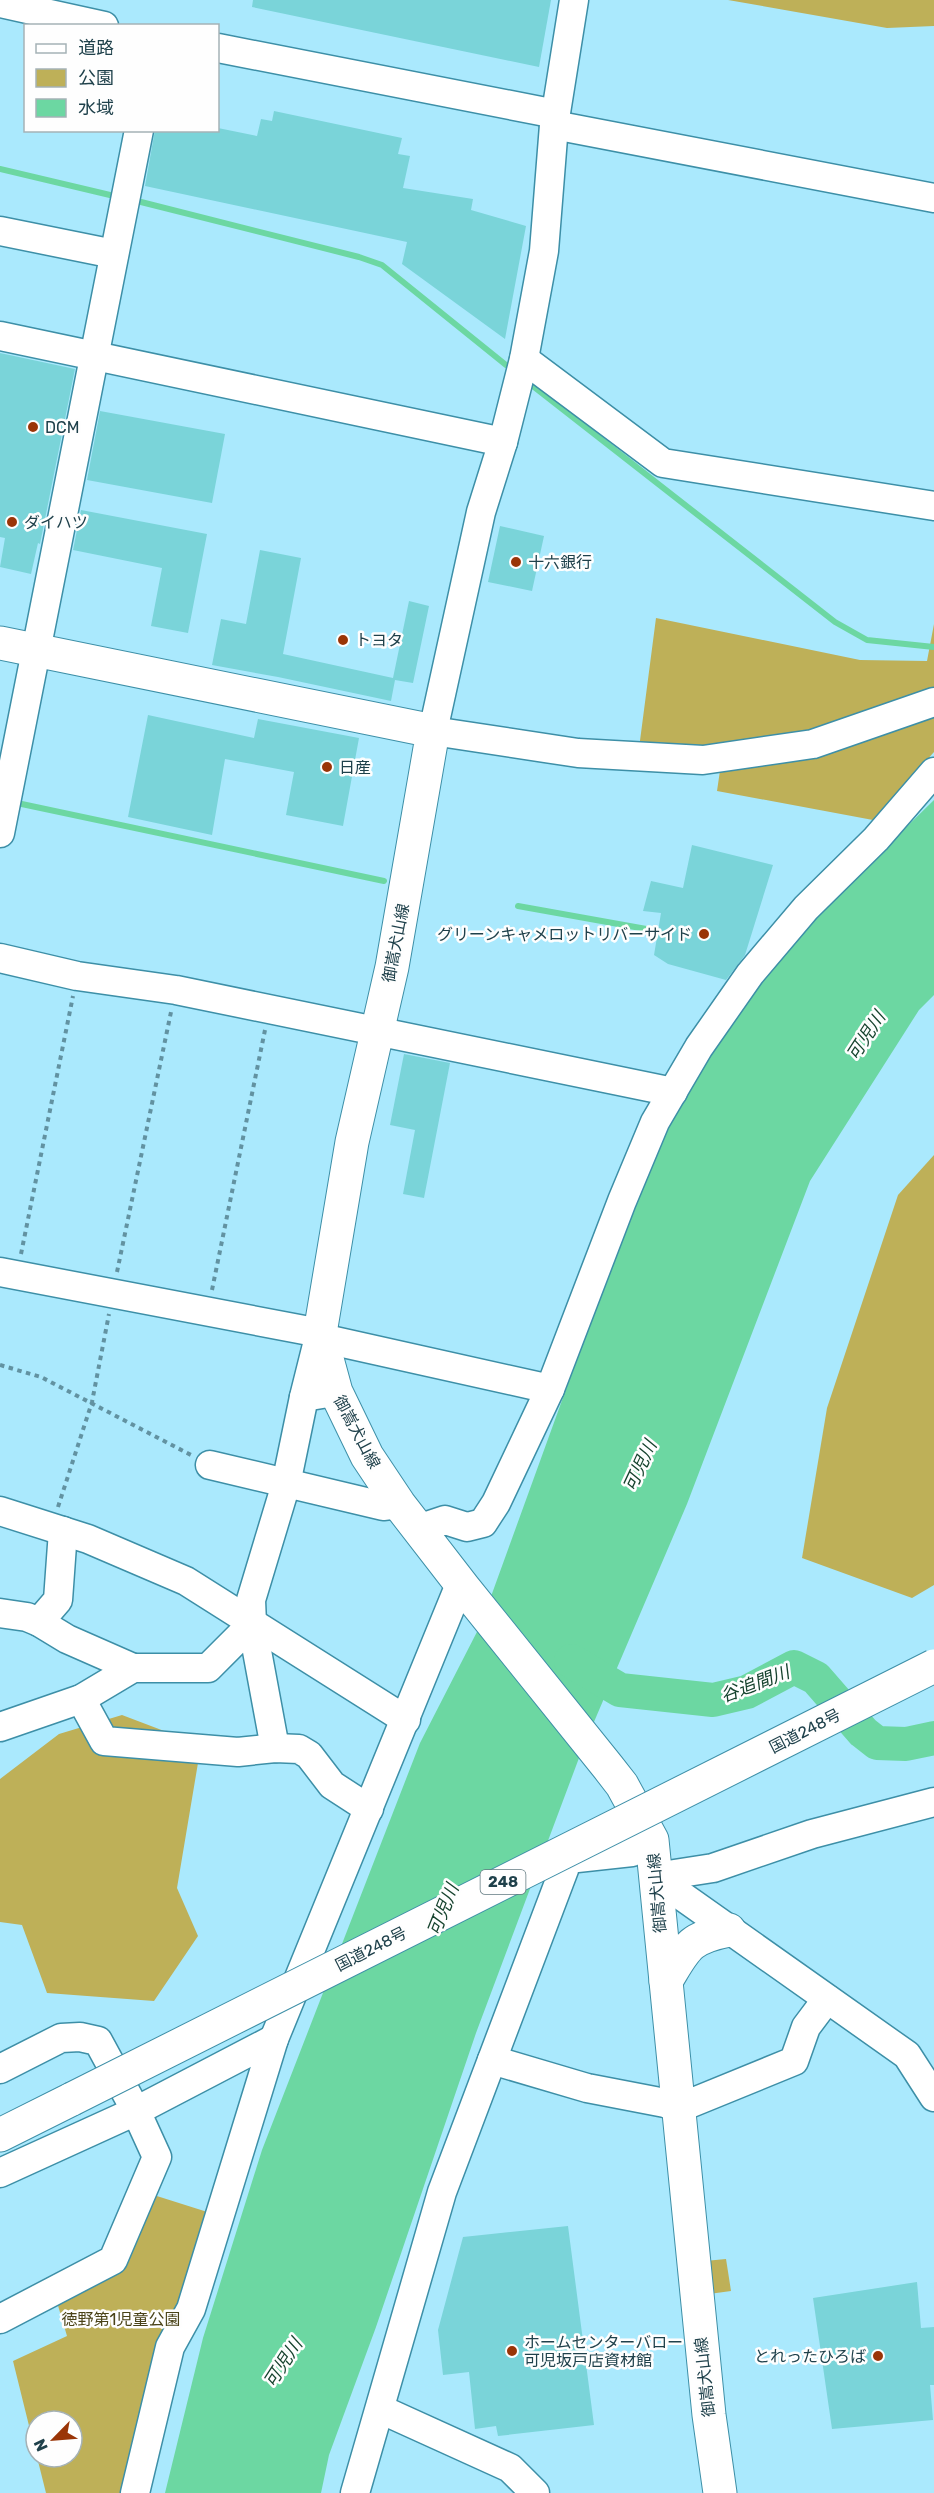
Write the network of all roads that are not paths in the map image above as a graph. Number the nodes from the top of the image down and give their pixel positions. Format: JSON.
{"nodes":[{"id":1,"x":574,"y":0,"type":"edge"},
{"id":2,"x":0,"y":3,"type":"edge"},
{"id":3,"x":95,"y":24,"type":"edge"},
{"id":4,"x":219,"y":48,"type":"edge"},
{"id":5,"x":555,"y":120,"type":"junction"},
{"id":6,"x":139,"y":132,"type":"edge"},
{"id":7,"x":934,"y":198,"type":"edge"},
{"id":8,"x":0,"y":231,"type":"edge"},
{"id":9,"x":114,"y":254,"type":"junction"},
{"id":10,"x":0,"y":336,"type":"edge"},
{"id":11,"x":93,"y":355,"type":"junction"},
{"id":12,"x":524,"y":359,"type":"junction"},
{"id":13,"x":503,"y":442,"type":"junction"},
{"id":14,"x":934,"y":506,"type":"edge"},
{"id":15,"x":0,"y":643,"type":"edge"},
{"id":16,"x":37,"y":651,"type":"junction"},
{"id":17,"x":925,"y":706,"type":"edge"},
{"id":18,"x":432,"y":731,"type":"junction"},
{"id":19,"x":934,"y":772,"type":"edge"},
{"id":20,"x":0,"y":832,"type":"edge"},
{"id":21,"x":0,"y":958,"type":"edge"},
{"id":22,"x":379,"y":1031,"type":"junction"},
{"id":23,"x":673,"y":1092,"type":"junction"},
{"id":24,"x":8,"y":1273,"type":"edge"},
{"id":25,"x":321,"y":1336,"type":"junction"},
{"id":26,"x":550,"y":1389,"type":"junction"},
{"id":27,"x":336,"y":1392,"type":"junction"},
{"id":28,"x":304,"y":1397,"type":"junction"},
{"id":29,"x":210,"y":1465,"type":"road end"},
{"id":30,"x":286,"y":1484,"type":"junction"},
{"id":31,"x":0,"y":1511,"type":"edge"},
{"id":32,"x":409,"y":1516,"type":"junction"},
{"id":33,"x":57,"y":1529,"type":"junction"},
{"id":34,"x":464,"y":1588,"type":"junction"},
{"id":35,"x":0,"y":1613,"type":"edge"},
{"id":36,"x":39,"y":1622,"type":"junction"},
{"id":37,"x":252,"y":1624,"type":"junction"},
{"id":38,"x":934,"y":1666,"type":"edge"},
{"id":39,"x":133,"y":1668,"type":"junction"},
{"id":40,"x":81,"y":1699,"type":"junction"},
{"id":41,"x":406,"y":1720,"type":"junction"},
{"id":42,"x":0,"y":1727,"type":"edge"},
{"id":43,"x":274,"y":1748,"type":"junction"},
{"id":44,"x":934,"y":1802,"type":"edge"},
{"id":45,"x":369,"y":1809,"type":"junction"},
{"id":46,"x":652,"y":1840,"type":"junction"},
{"id":47,"x":655,"y":1877,"type":"junction"},
{"id":48,"x":729,"y":1930,"type":"junction"},
{"id":49,"x":666,"y":1981,"type":"junction"},
{"id":50,"x":827,"y":1999,"type":"junction"},
{"id":51,"x":274,"y":2039,"type":"junction"},
{"id":52,"x":492,"y":2060,"type":"junction"},
{"id":53,"x":0,"y":2069,"type":"edge"},
{"id":54,"x":934,"y":2097,"type":"edge"},
{"id":55,"x":679,"y":2108,"type":"junction"},
{"id":56,"x":135,"y":2111,"type":"junction"},
{"id":57,"x":0,"y":2135,"type":"edge"},
{"id":58,"x":0,"y":2173,"type":"edge"},
{"id":59,"x":0,"y":2319,"type":"edge"},
{"id":60,"x":380,"y":2409,"type":"junction"},
{"id":61,"x":135,"y":2493,"type":"edge"},
{"id":62,"x":356,"y":2493,"type":"edge"},
{"id":63,"x":535,"y":2493,"type":"edge"},
{"id":64,"x":720,"y":2493,"type":"edge"}],
"edges":[{"from":1,"to":5,"type":"street"},
{"from":2,"to":3,"type":"street"},
{"from":4,"to":5,"type":"street"},
{"from":5,"to":7,"type":"street"},
{"from":5,"to":12,"type":"street"},
{"from":6,"to":9,"type":"street"},
{"from":8,"to":9,"type":"street"},
{"from":9,"to":11,"type":"street"},
{"from":10,"to":11,"type":"street"},
{"from":11,"to":13,"type":"street"},
{"from":11,"to":16,"type":"street"},
{"from":12,"to":13,"type":"street"},
{"from":12,"to":14,"type":"street"},
{"from":13,"to":18,"type":"street"},
{"from":15,"to":16,"type":"main road"},
{"from":16,"to":18,"type":"main road"},
{"from":16,"to":20,"type":"street"},
{"from":17,"to":18,"type":"street"},
{"from":18,"to":22,"type":"main road","name":"御嵩犬山線"},
{"from":19,"to":23,"type":"street"},
{"from":21,"to":22,"type":"street"},
{"from":22,"to":23,"type":"street"},
{"from":22,"to":25,"type":"main road","name":"御嵩犬山線"},
{"from":23,"to":26,"type":"street"},
{"from":24,"to":25,"type":"street"},
{"from":25,"to":26,"type":"street"},
{"from":25,"to":27,"type":"main road","name":"御嵩犬山線"},
{"from":25,"to":28,"type":"street"},
{"from":26,"to":32,"type":"street"},
{"from":27,"to":28,"type":"street"},
{"from":27,"to":32,"type":"main road","name":"御嵩犬山線"},
{"from":28,"to":30,"type":"street"},
{"from":29,"to":30,"type":"street"},
{"from":30,"to":32,"type":"street"},
{"from":30,"to":37,"type":"street"},
{"from":31,"to":33,"type":"street"},
{"from":32,"to":34,"type":"main road","name":"御嵩犬山線"},
{"from":33,"to":36,"type":"street"},
{"from":33,"to":37,"type":"street"},
{"from":34,"to":41,"type":"street"},
{"from":34,"to":46,"type":"main road","name":"御嵩犬山線"},
{"from":35,"to":36,"type":"street"},
{"from":36,"to":39,"type":"street"},
{"from":37,"to":39,"type":"street"},
{"from":37,"to":41,"type":"street"},
{"from":37,"to":43,"type":"street"},
{"from":38,"to":57,"type":"main road","name":"国道248号","number":"248","bridge":true},
{"from":39,"to":40,"type":"street"},
{"from":40,"to":42,"type":"street"},
{"from":40,"to":43,"type":"street"},
{"from":41,"to":45,"type":"street"},
{"from":43,"to":45,"type":"street"},
{"from":44,"to":47,"type":"street"},
{"from":45,"to":51,"type":"street"},
{"from":46,"to":47,"type":"main road","name":"御嵩犬山線"},
{"from":46,"to":52,"type":"street"},
{"from":47,"to":48,"type":"street"},
{"from":47,"to":49,"type":"main road","name":"御嵩犬山線"},
{"from":48,"to":49,"type":"main road"},
{"from":48,"to":50,"type":"street"},
{"from":49,"to":55,"type":"main road","name":"御嵩犬山線"},
{"from":50,"to":54,"type":"street"},
{"from":50,"to":55,"type":"street"},
{"from":51,"to":56,"type":"street"},
{"from":51,"to":61,"type":"street"},
{"from":52,"to":55,"type":"street"},
{"from":52,"to":60,"type":"street"},
{"from":53,"to":56,"type":"street"},
{"from":55,"to":64,"type":"main road","name":"御嵩犬山線"},
{"from":56,"to":58,"type":"street"},
{"from":56,"to":59,"type":"street"},
{"from":60,"to":62,"type":"street"},
{"from":60,"to":63,"type":"street"}]}
